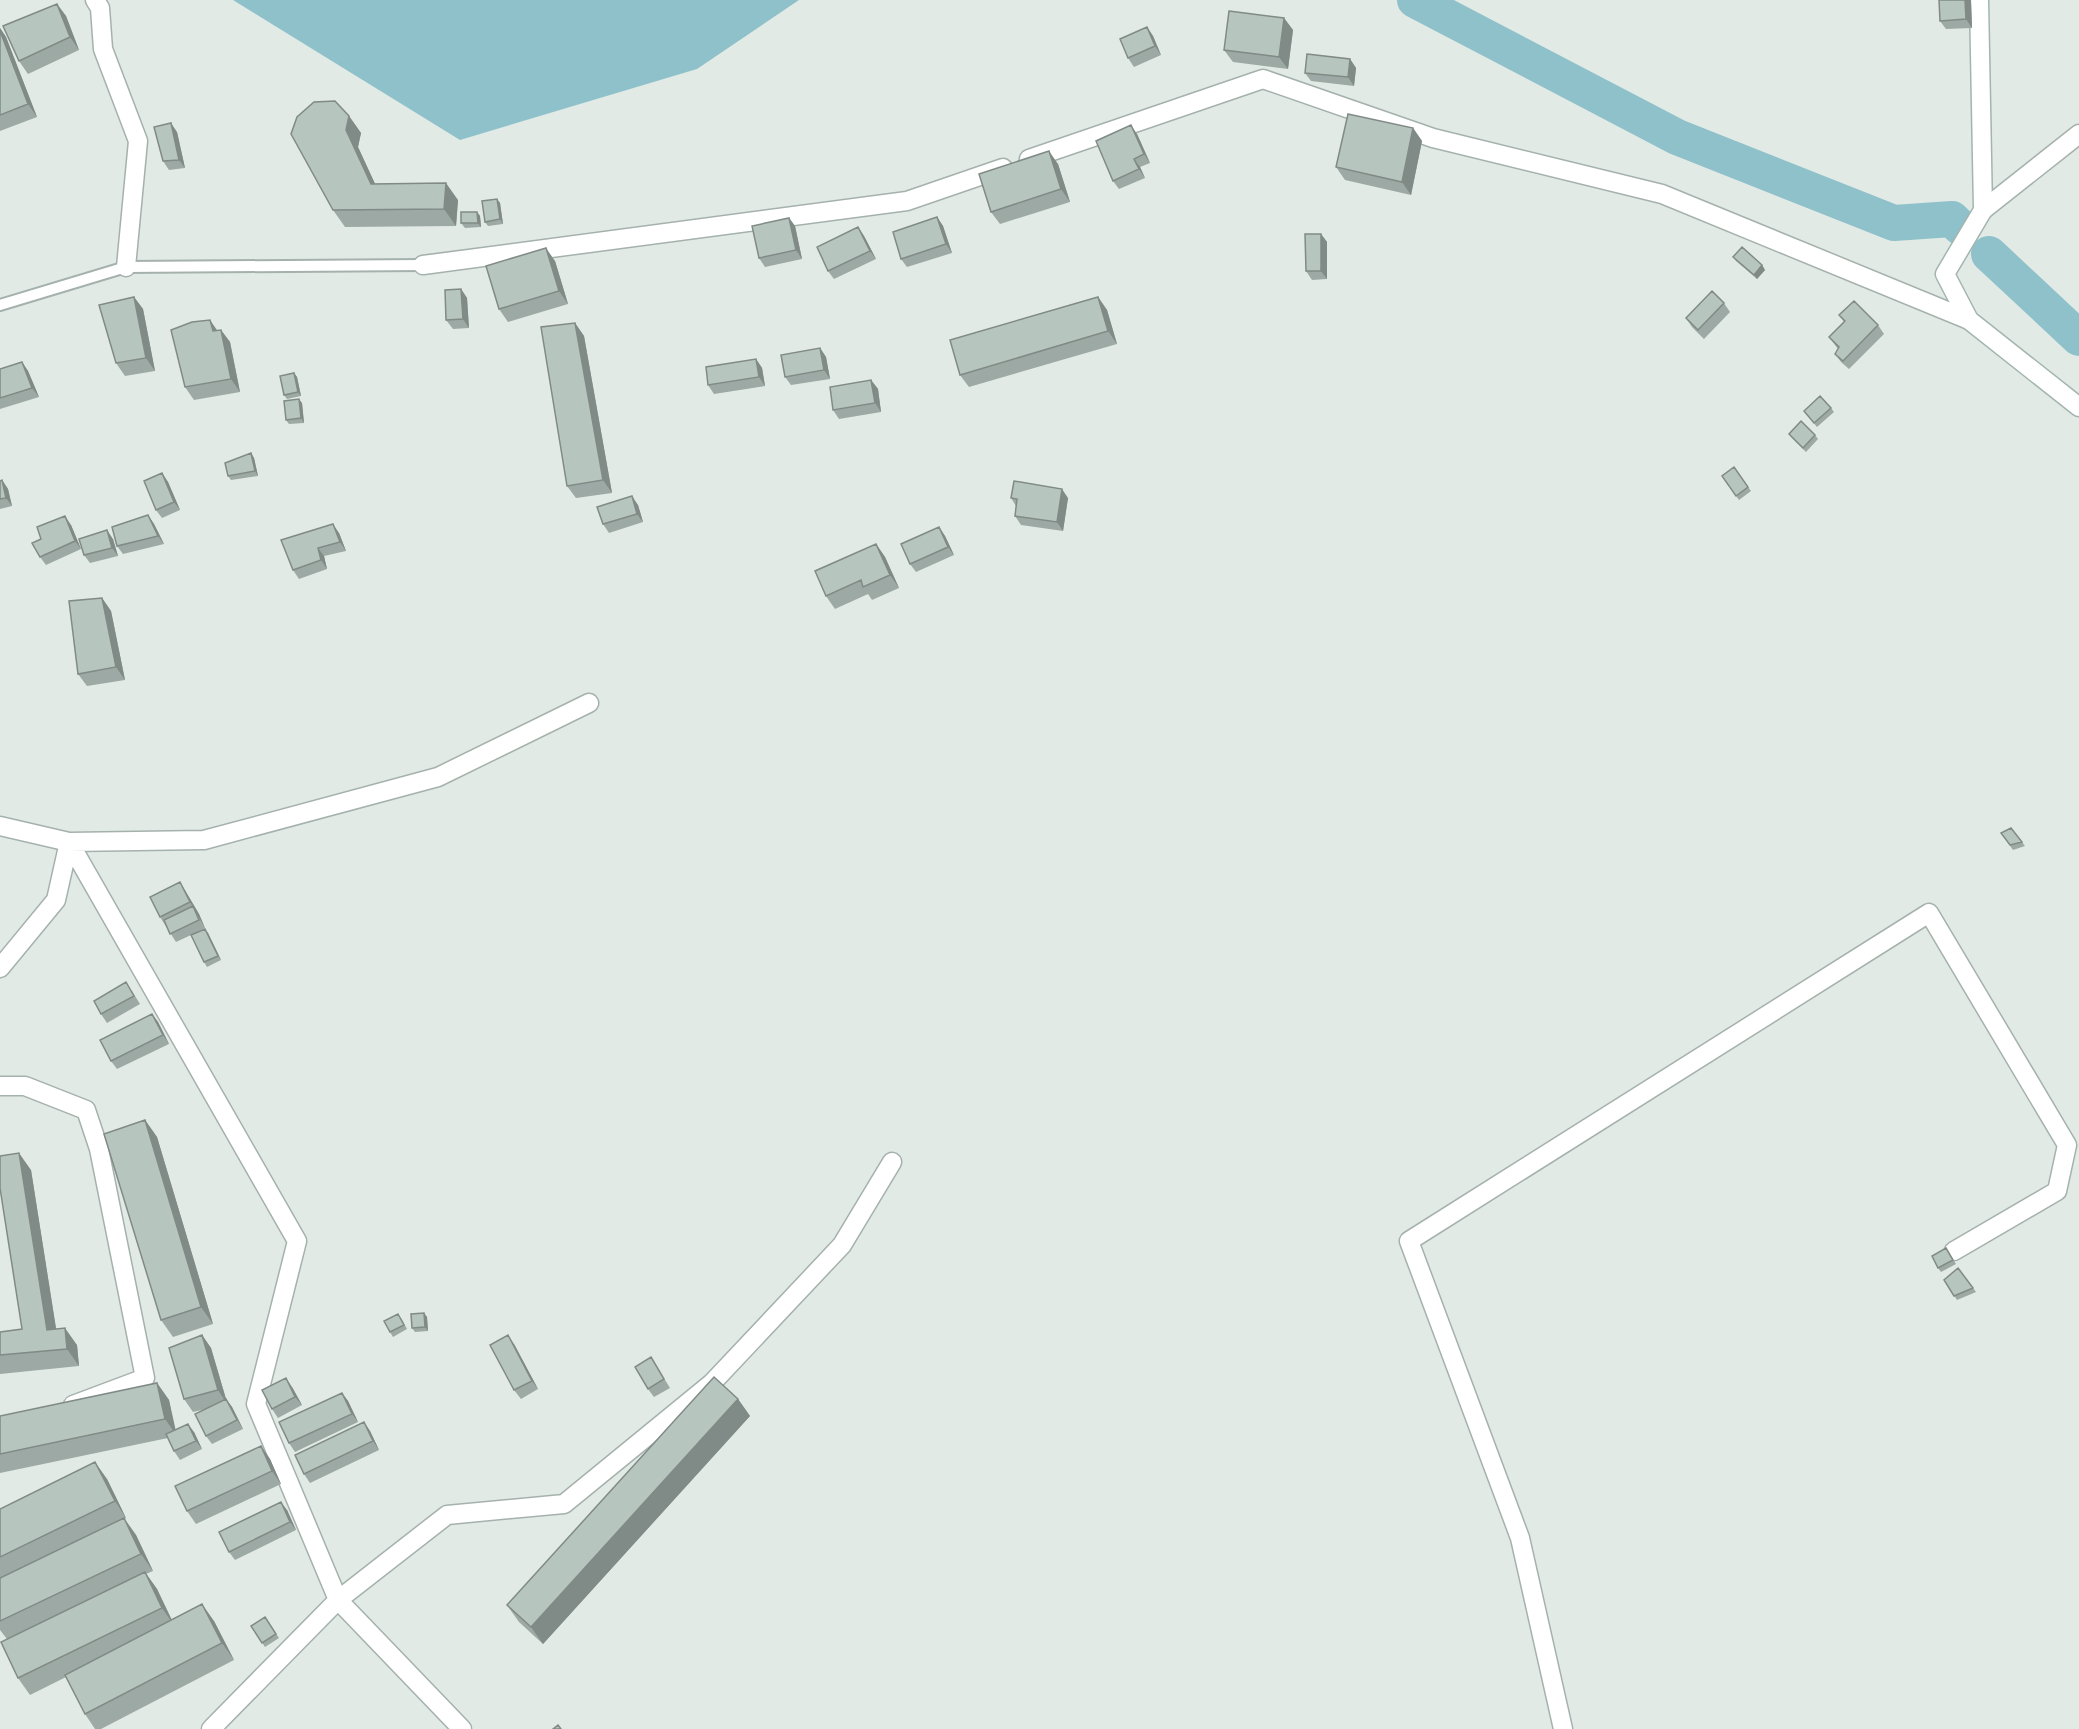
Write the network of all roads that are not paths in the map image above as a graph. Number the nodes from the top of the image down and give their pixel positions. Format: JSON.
{"nodes":[{"id":1,"x":94,"y":0,"type":"edge"},
{"id":2,"x":1979,"y":0,"type":"edge"},
{"id":3,"x":2079,"y":134,"type":"edge"},
{"id":4,"x":1983,"y":210,"type":"junction"},
{"id":5,"x":423,"y":265,"type":"joint"},
{"id":6,"x":126,"y":267,"type":"junction"},
{"id":7,"x":0,"y":305,"type":"edge"},
{"id":8,"x":1969,"y":320,"type":"junction"},
{"id":9,"x":2079,"y":407,"type":"edge"},
{"id":10,"x":589,"y":703,"type":"dead end"},
{"id":11,"x":0,"y":826,"type":"edge"},
{"id":12,"x":69,"y":842,"type":"junction"},
{"id":13,"x":0,"y":968,"type":"edge"},
{"id":14,"x":0,"y":1086,"type":"edge"},
{"id":15,"x":892,"y":1162,"type":"dead end"},
{"id":16,"x":1954,"y":1251,"type":"dead end"},
{"id":17,"x":56,"y":1411,"type":"edge"},
{"id":18,"x":338,"y":1600,"type":"junction"},
{"id":19,"x":211,"y":1729,"type":"edge"},
{"id":20,"x":462,"y":1729,"type":"edge"},
{"id":21,"x":1563,"y":1729,"type":"edge"}],
"edges":[{"from":1,"to":6,"type":"street"},
{"from":2,"to":4,"type":"street"},
{"from":3,"to":4,"type":"street"},
{"from":4,"to":8,"type":"street"},
{"from":5,"to":6,"type":"lane"},
{"from":5,"to":8,"type":"street"},
{"from":6,"to":7,"type":"lane"},
{"from":8,"to":9,"type":"street"},
{"from":10,"to":12,"type":"street"},
{"from":11,"to":12,"type":"street"},
{"from":12,"to":13,"type":"street"},
{"from":12,"to":18,"type":"street"},
{"from":14,"to":17,"type":"street"},
{"from":15,"to":18,"type":"street"},
{"from":16,"to":21,"type":"street"},
{"from":18,"to":19,"type":"street"},
{"from":18,"to":20,"type":"street"}]}
